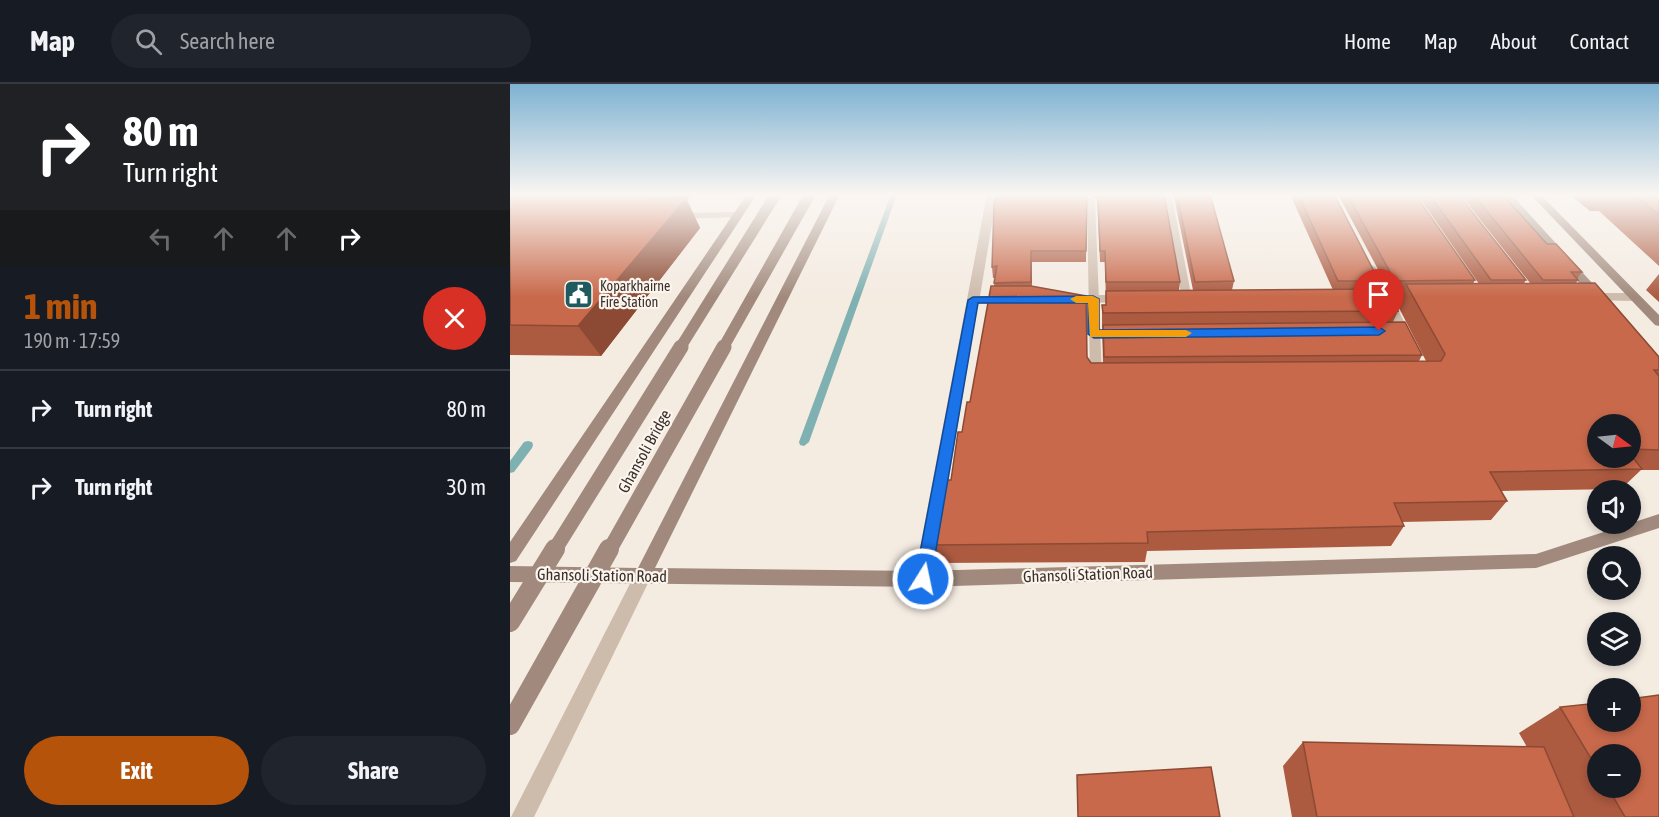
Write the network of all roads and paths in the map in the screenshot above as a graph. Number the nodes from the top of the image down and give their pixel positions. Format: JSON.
{"nodes":[{"id":1,"x":729,"y":228,"type":"edge"},
{"id":2,"x":755,"y":228,"type":"edge"},
{"id":3,"x":791,"y":228,"type":"edge"},
{"id":4,"x":818,"y":228,"type":"edge"},
{"id":5,"x":986,"y":228,"type":"edge"},
{"id":6,"x":1092,"y":228,"type":"edge"},
{"id":7,"x":1174,"y":228,"type":"edge"},
{"id":8,"x":1537,"y":228,"type":"edge"},
{"id":9,"x":1568,"y":228,"type":"edge"},
{"id":10,"x":1365,"y":258,"type":"edge"},
{"id":11,"x":1576,"y":297,"type":"edge"},
{"id":12,"x":1635,"y":297,"type":"junction"},
{"id":13,"x":1353,"y":298,"type":"edge"},
{"id":14,"x":1386,"y":298,"type":"junction"},
{"id":15,"x":1433,"y":298,"type":"edge"},
{"id":16,"x":1093,"y":299,"type":"junction"},
{"id":17,"x":1140,"y":299,"type":"edge"},
{"id":18,"x":1187,"y":299,"type":"edge"},
{"id":19,"x":973,"y":300,"type":"junction"},
{"id":20,"x":1017,"y":300,"type":"edge"},
{"id":21,"x":1060,"y":300,"type":"edge"},
{"id":22,"x":1602,"y":301,"type":"junction"},
{"id":23,"x":1659,"y":322,"type":"edge"},
{"id":24,"x":1412,"y":349,"type":"edge"},
{"id":25,"x":1107,"y":378,"type":"edge"},
{"id":26,"x":1659,"y":521,"type":"edge"},
{"id":27,"x":510,"y":556,"type":"edge"},
{"id":28,"x":510,"y":574,"type":"edge"},
{"id":29,"x":644,"y":575,"type":"junction"},
{"id":30,"x":923,"y":579,"type":"junction"},
{"id":31,"x":510,"y":622,"type":"edge"},
{"id":32,"x":510,"y":725,"type":"edge"},
{"id":33,"x":522,"y":817,"type":"edge"}],
"edges":[{"from":1,"to":27,"type":"street"},
{"from":2,"to":31,"type":"street","name":"Ghansoli Bridge","bridge":true},
{"from":3,"to":32,"type":"street","name":"Ghansoli Bridge","bridge":true},
{"from":4,"to":29,"type":"street"},
{"from":5,"to":19,"type":"street"},
{"from":6,"to":16,"type":"lane"},
{"from":7,"to":18,"type":"lane"},
{"from":8,"to":22,"type":"street"},
{"from":9,"to":12,"type":"street"},
{"from":10,"to":14,"type":"lane"},
{"from":11,"to":22,"type":"street"},
{"from":12,"to":22,"type":"street"},
{"from":12,"to":23,"type":"street"},
{"from":13,"to":14,"type":"street"},
{"from":14,"to":15,"type":"street"},
{"from":14,"to":24,"type":"lane"},
{"from":16,"to":17,"type":"street"},
{"from":16,"to":21,"type":"street"},
{"from":16,"to":25,"type":"lane"},
{"from":19,"to":20,"type":"street"},
{"from":19,"to":30,"type":"street"},
{"from":26,"to":30,"type":"street","name":"Ghansoli Station Road"},
{"from":28,"to":29,"type":"street","name":"Ghansoli Station Road"},
{"from":29,"to":30,"type":"street","name":"Ghansoli Station Road"},
{"from":29,"to":33,"type":"street"}]}
